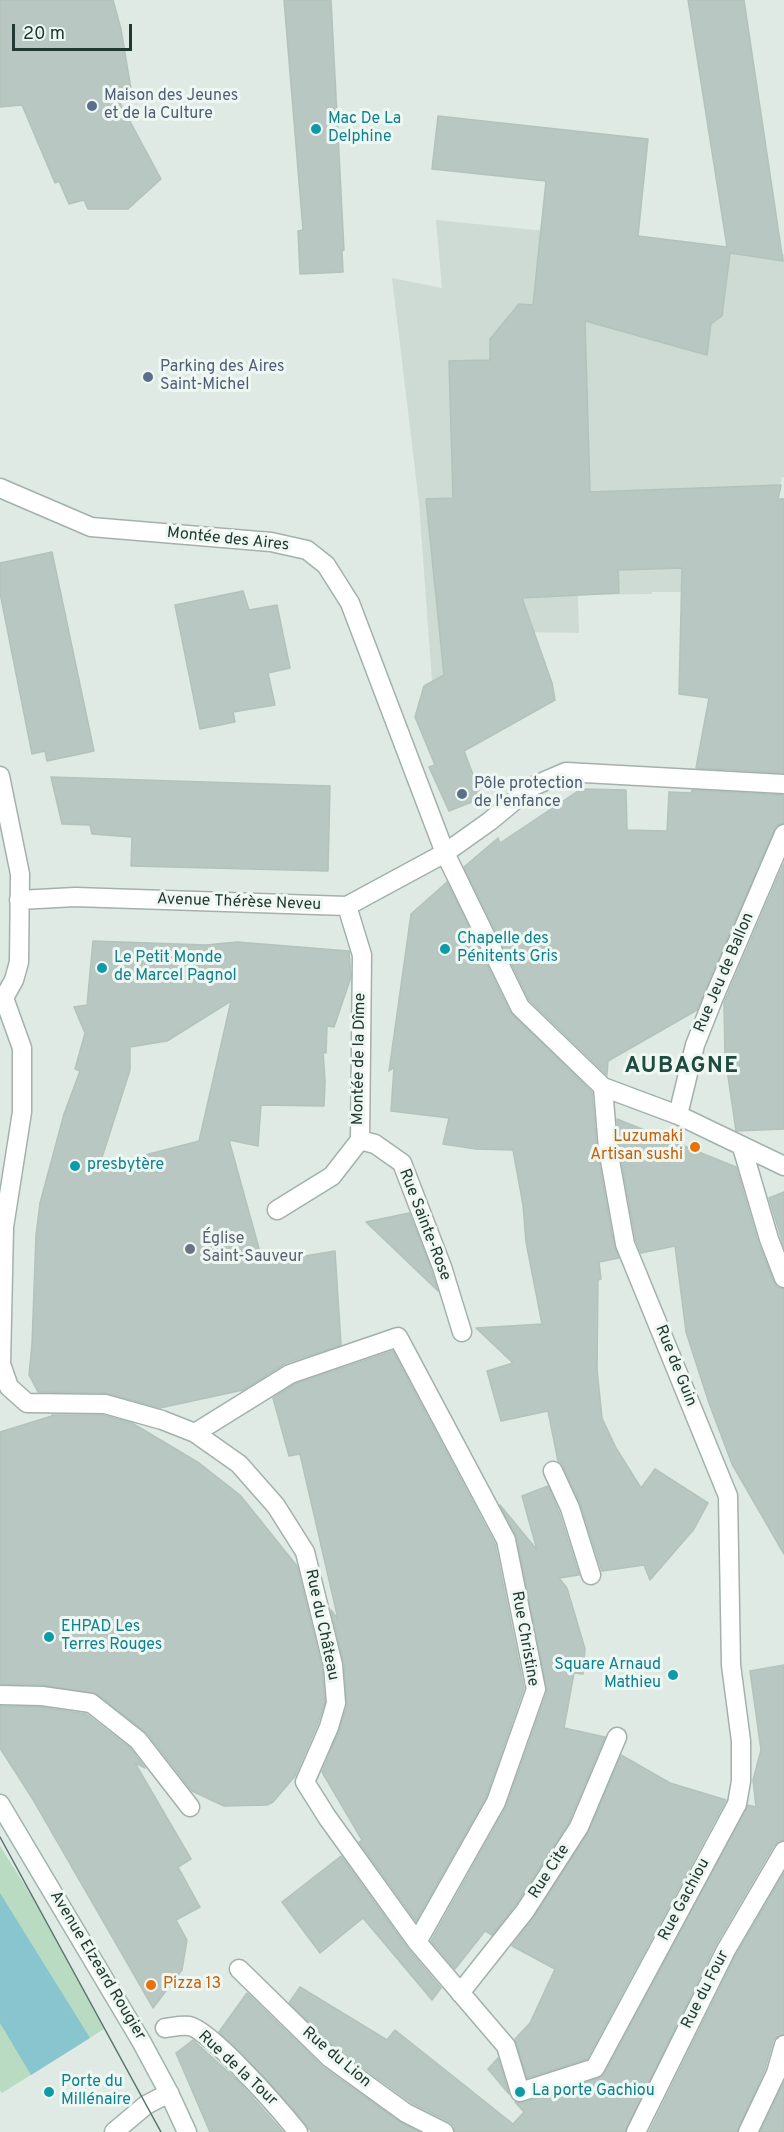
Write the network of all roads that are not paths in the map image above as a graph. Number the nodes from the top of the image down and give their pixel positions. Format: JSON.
{"nodes":[{"id":1,"x":0,"y":488,"type":"edge"},
{"id":2,"x":0,"y":776,"type":"edge"},
{"id":3,"x":784,"y":784,"type":"edge"},
{"id":4,"x":784,"y":834,"type":"edge"},
{"id":5,"x":6,"y":840,"type":"edge"},
{"id":6,"x":445,"y":853,"type":"junction"},
{"id":7,"x":19,"y":900,"type":"junction"},
{"id":8,"x":348,"y":906,"type":"junction"},
{"id":9,"x":2,"y":999,"type":"edge"},
{"id":10,"x":603,"y":1087,"type":"junction"},
{"id":11,"x":678,"y":1115,"type":"junction"},
{"id":12,"x":360,"y":1140,"type":"junction"},
{"id":13,"x":742,"y":1147,"type":"junction"},
{"id":14,"x":784,"y":1166,"type":"edge"},
{"id":15,"x":277,"y":1210,"type":"dead end"},
{"id":16,"x":784,"y":1278,"type":"edge"},
{"id":17,"x":462,"y":1332,"type":"dead end"},
{"id":18,"x":195,"y":1433,"type":"junction"},
{"id":19,"x":553,"y":1471,"type":"dead end"},
{"id":20,"x":591,"y":1575,"type":"dead end"},
{"id":21,"x":730,"y":1646,"type":"joint"},
{"id":22,"x":0,"y":1695,"type":"edge"},
{"id":23,"x":617,"y":1737,"type":"dead end"},
{"id":24,"x":0,"y":1804,"type":"edge"},
{"id":25,"x":190,"y":1807,"type":"dead end"},
{"id":26,"x":784,"y":1851,"type":"edge"},
{"id":27,"x":417,"y":1942,"type":"junction"},
{"id":28,"x":239,"y":1969,"type":"dead end"},
{"id":29,"x":460,"y":1993,"type":"junction"},
{"id":30,"x":165,"y":2028,"type":"dead end"},
{"id":31,"x":784,"y":2045,"type":"edge"},
{"id":32,"x":520,"y":2092,"type":"joint"},
{"id":33,"x":169,"y":2093,"type":"junction"},
{"id":34,"x":114,"y":2132,"type":"edge"},
{"id":35,"x":187,"y":2132,"type":"edge"},
{"id":36,"x":298,"y":2132,"type":"edge"},
{"id":37,"x":444,"y":2132,"type":"edge"},
{"id":38,"x":636,"y":2132,"type":"edge"},
{"id":39,"x":748,"y":2132,"type":"edge"}],
"edges":[{"from":1,"to":6,"type":"street","name":"Montée des Aires"},
{"from":2,"to":5,"type":"street"},
{"from":3,"to":6,"type":"street"},
{"from":4,"to":11,"type":"street","name":"Rue Jeu de Ballon"},
{"from":5,"to":7,"type":"street"},
{"from":6,"to":8,"type":"street"},
{"from":6,"to":10,"type":"street","name":"Montée des Aires"},
{"from":7,"to":8,"type":"street","name":"Avenue Thérèse Neveu"},
{"from":7,"to":9,"type":"street"},
{"from":8,"to":12,"type":"street","name":"Montée de la Dîme"},
{"from":9,"to":18,"type":"street","name":"Rue du Château"},
{"from":10,"to":11,"type":"street"},
{"from":10,"to":21,"type":"street","name":"Rue de Guin"},
{"from":11,"to":13,"type":"street"},
{"from":12,"to":15,"type":"street","name":"Montée de la Dîme"},
{"from":12,"to":17,"type":"street","name":"Rue Sainte-Rose"},
{"from":13,"to":14,"type":"street"},
{"from":13,"to":16,"type":"street"},
{"from":18,"to":27,"type":"street","name":"Rue du Château"},
{"from":18,"to":27,"type":"street","name":"Rue Christine"},
{"from":19,"to":20,"type":"street"},
{"from":21,"to":32,"type":"street","name":"Rue Gachiou"},
{"from":22,"to":25,"type":"street"},
{"from":23,"to":29,"type":"street","name":"Rue Cite"},
{"from":24,"to":33,"type":"street","name":"Avenue Elzeard Rougier"},
{"from":26,"to":38,"type":"street","name":"Rue du Four"},
{"from":27,"to":29,"type":"street","name":"Rue du Château"},
{"from":28,"to":37,"type":"street","name":"Rue du Lion"},
{"from":29,"to":32,"type":"street","name":"Rue du Château"},
{"from":30,"to":36,"type":"street","name":"Rue de la Tour"},
{"from":31,"to":39,"type":"street"},
{"from":33,"to":34,"type":"street"},
{"from":33,"to":35,"type":"street","name":"Avenue Elzeard Rougier"}]}
